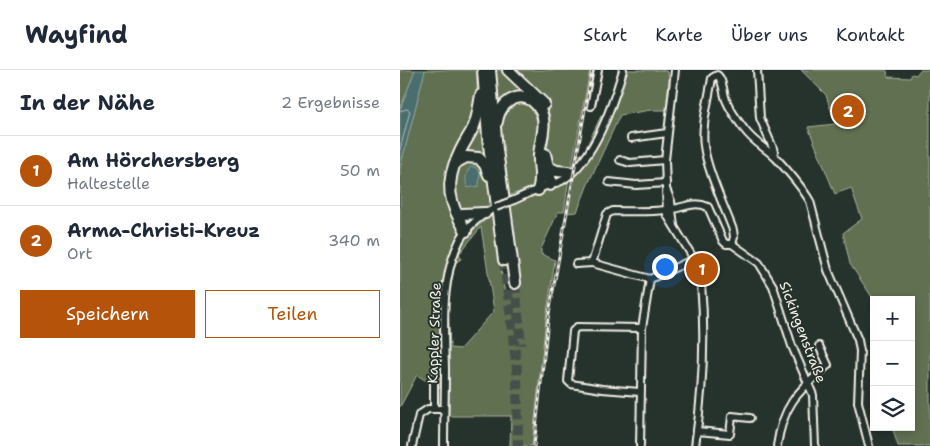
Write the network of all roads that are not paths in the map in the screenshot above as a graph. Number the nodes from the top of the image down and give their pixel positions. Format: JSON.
{"nodes":[{"id":1,"x":490,"y":70,"type":"edge"},
{"id":2,"x":508,"y":70,"type":"edge"},
{"id":3,"x":598,"y":70,"type":"edge"},
{"id":4,"x":623,"y":70,"type":"edge"},
{"id":5,"x":674,"y":70,"type":"edge"},
{"id":6,"x":757,"y":70,"type":"edge"},
{"id":7,"x":483,"y":75,"type":"edge"},
{"id":8,"x":591,"y":106,"type":"dead end"},
{"id":9,"x":667,"y":133,"type":"junction"},
{"id":10,"x":631,"y":138,"type":"dead end"},
{"id":11,"x":496,"y":140,"type":"junction"},
{"id":12,"x":775,"y":157,"type":"junction"},
{"id":13,"x":620,"y":160,"type":"dead end"},
{"id":14,"x":665,"y":160,"type":"junction"},
{"id":15,"x":455,"y":163,"type":"junction"},
{"id":16,"x":543,"y":168,"type":"junction"},
{"id":17,"x":570,"y":171,"type":"junction"},
{"id":18,"x":609,"y":182,"type":"dead end"},
{"id":19,"x":550,"y":185,"type":"junction"},
{"id":20,"x":667,"y":187,"type":"junction"},
{"id":21,"x":538,"y":190,"type":"junction"},
{"id":22,"x":495,"y":195,"type":"junction"},
{"id":23,"x":453,"y":205,"type":"junction"},
{"id":24,"x":669,"y":210,"type":"junction"},
{"id":25,"x":462,"y":214,"type":"junction"},
{"id":26,"x":485,"y":214,"type":"junction"},
{"id":27,"x":468,"y":229,"type":"junction"},
{"id":28,"x":732,"y":244,"type":"junction"},
{"id":29,"x":694,"y":259,"type":"junction"},
{"id":30,"x":504,"y":260,"type":"tunnel mouth"},
{"id":31,"x":592,"y":263,"type":"junction"},
{"id":32,"x":576,"y":264,"type":"dead end"},
{"id":33,"x":650,"y":279,"type":"junction"},
{"id":34,"x":515,"y":282,"type":"tunnel mouth"},
{"id":35,"x":642,"y":328,"type":"junction"},
{"id":36,"x":819,"y":346,"type":"dead end"},
{"id":37,"x":432,"y":377,"type":"dead end"},
{"id":38,"x":808,"y":382,"type":"junction"},
{"id":39,"x":640,"y":392,"type":"junction"},
{"id":40,"x":444,"y":409,"type":"junction"},
{"id":41,"x":434,"y":410,"type":"junction"},
{"id":42,"x":750,"y":418,"type":"dead end"},
{"id":43,"x":697,"y":431,"type":"junction"},
{"id":44,"x":412,"y":446,"type":"edge"},
{"id":45,"x":444,"y":446,"type":"edge"},
{"id":46,"x":640,"y":446,"type":"edge"},
{"id":47,"x":695,"y":446,"type":"edge"},
{"id":48,"x":777,"y":446,"type":"edge"},
{"id":49,"x":815,"y":446,"type":"edge"},
{"id":50,"x":869,"y":446,"type":"edge"}],
"edges":[{"from":1,"to":11,"type":"highway"},
{"from":2,"to":16,"type":"highway"},
{"from":3,"to":8,"type":"street"},
{"from":4,"to":17,"type":"street","name":"Kappler Straße"},
{"from":5,"to":9,"type":"street"},
{"from":6,"to":12,"type":"street"},
{"from":7,"to":15,"type":"highway"},
{"from":7,"to":22,"type":"highway"},
{"from":9,"to":10,"type":"street"},
{"from":9,"to":14,"type":"street"},
{"from":11,"to":16,"type":"highway"},
{"from":11,"to":34,"type":"highway"},
{"from":12,"to":28,"type":"street"},
{"from":12,"to":50,"type":"street"},
{"from":13,"to":14,"type":"street"},
{"from":14,"to":20,"type":"street"},
{"from":15,"to":22,"type":"highway"},
{"from":15,"to":23,"type":"highway"},
{"from":16,"to":17,"type":"highway"},
{"from":16,"to":19,"type":"highway"},
{"from":16,"to":21,"type":"highway"},
{"from":17,"to":19,"type":"street","name":"Kappler Straße"},
{"from":18,"to":20,"type":"street"},
{"from":19,"to":21,"type":"street","name":"Kappler Straße"},
{"from":20,"to":24,"type":"street"},
{"from":21,"to":26,"type":"street","name":"Kappler Straße","bridge":true},
{"from":22,"to":30,"type":"highway"},
{"from":23,"to":25,"type":"highway"},
{"from":23,"to":27,"type":"highway"},
{"from":24,"to":28,"type":"street","name":"Sickingenstraße"},
{"from":24,"to":29,"type":"street"},
{"from":24,"to":31,"type":"street","name":"Sickingenstraße"},
{"from":25,"to":26,"type":"highway"},
{"from":25,"to":27,"type":"highway"},
{"from":26,"to":27,"type":"street","name":"Kappler Straße"},
{"from":27,"to":40,"type":"street","name":"Kappler Straße"},
{"from":28,"to":38,"type":"street","name":"Sickingenstraße"},
{"from":29,"to":33,"type":"street"},
{"from":29,"to":43,"type":"street"},
{"from":31,"to":32,"type":"street"},
{"from":31,"to":33,"type":"street"},
{"from":33,"to":35,"type":"street"},
{"from":35,"to":39,"type":"street"},
{"from":35,"to":39,"type":"street"},
{"from":36,"to":38,"type":"street"},
{"from":37,"to":41,"type":"street"},
{"from":38,"to":48,"type":"street"},
{"from":38,"to":49,"type":"street","name":"Sickingenstraße"},
{"from":39,"to":46,"type":"street"},
{"from":40,"to":41,"type":"street"},
{"from":40,"to":45,"type":"street","name":"Kappler Straße"},
{"from":41,"to":44,"type":"street"},
{"from":42,"to":43,"type":"street"},
{"from":43,"to":47,"type":"street"}]}
